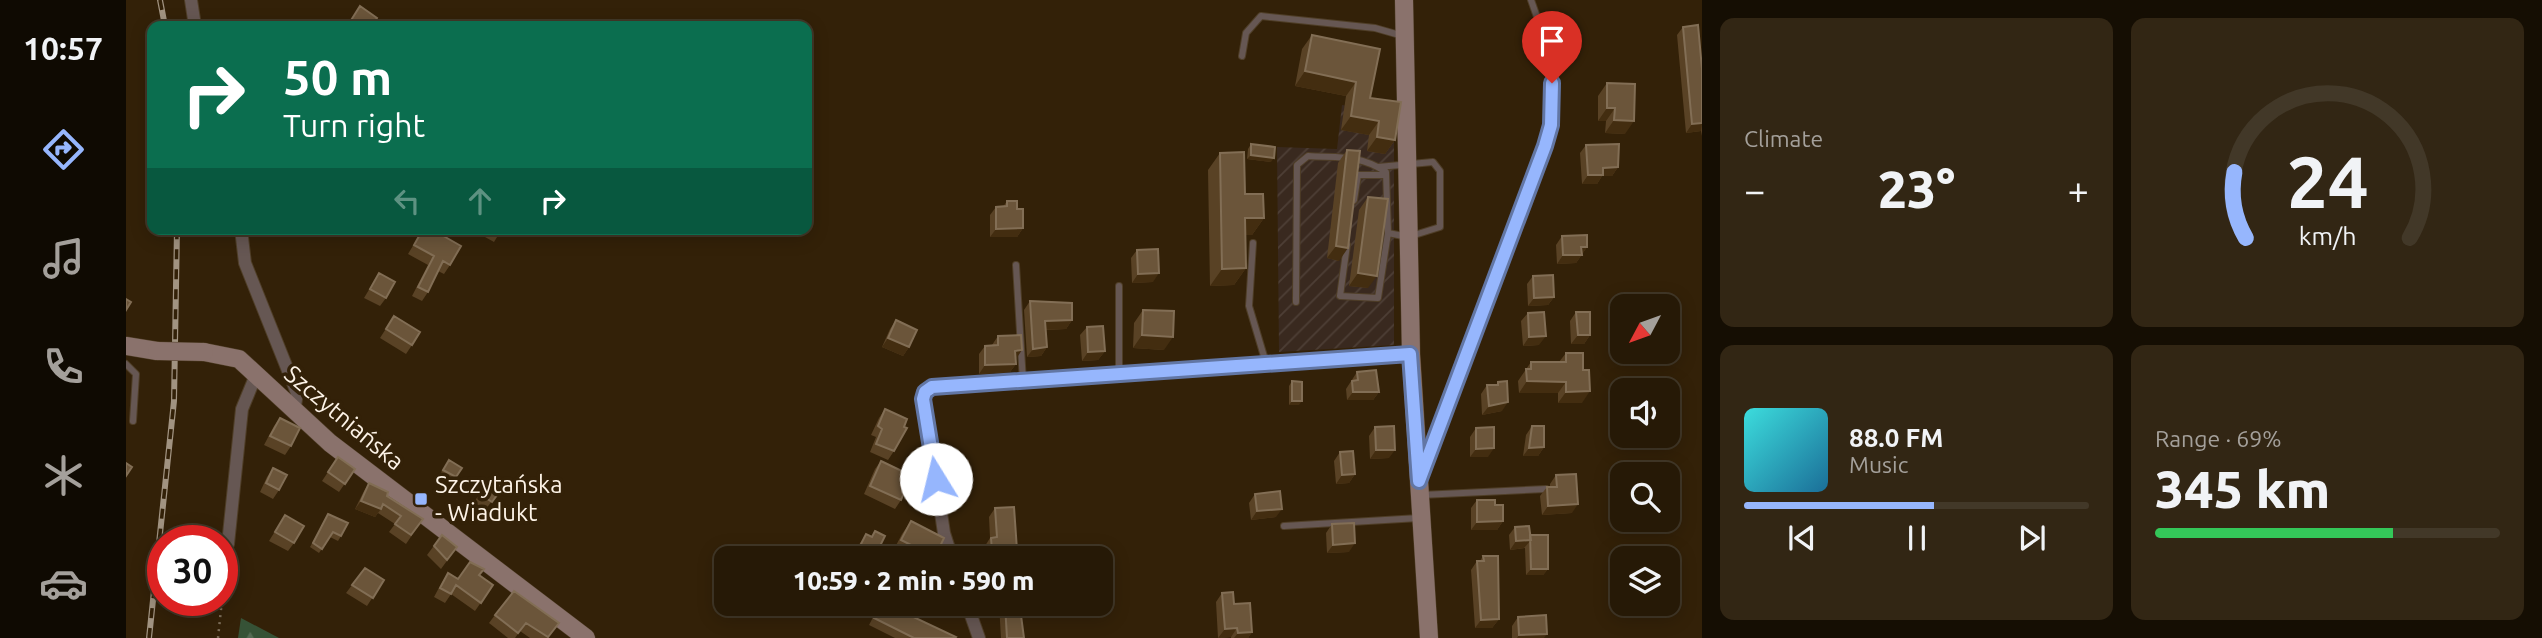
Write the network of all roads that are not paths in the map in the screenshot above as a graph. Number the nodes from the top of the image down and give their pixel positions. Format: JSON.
{"nodes":[{"id":1,"x":191,"y":0,"type":"edge"},
{"id":2,"x":1404,"y":0,"type":"edge"},
{"id":3,"x":1531,"y":0,"type":"edge"},
{"id":4,"x":194,"y":21,"type":"edge"},
{"id":5,"x":1405,"y":37,"type":"junction"},
{"id":6,"x":1242,"y":56,"type":"dead end"},
{"id":7,"x":1407,"y":163,"type":"junction"},
{"id":8,"x":1378,"y":167,"type":"junction"},
{"id":9,"x":1386,"y":175,"type":"junction"},
{"id":10,"x":1352,"y":215,"type":"edge"},
{"id":11,"x":1388,"y":233,"type":"junction"},
{"id":12,"x":242,"y":235,"type":"edge"},
{"id":13,"x":1408,"y":237,"type":"junction"},
{"id":14,"x":1348,"y":242,"type":"edge"},
{"id":15,"x":1253,"y":243,"type":"dead end"},
{"id":16,"x":1016,"y":265,"type":"dead end"},
{"id":17,"x":1119,"y":286,"type":"dead end"},
{"id":18,"x":1296,"y":302,"type":"dead end"},
{"id":19,"x":126,"y":346,"type":"edge"},
{"id":20,"x":1410,"y":354,"type":"junction"},
{"id":21,"x":126,"y":364,"type":"edge"},
{"id":22,"x":1267,"y":365,"type":"junction"},
{"id":23,"x":256,"y":375,"type":"junction"},
{"id":24,"x":1119,"y":375,"type":"junction"},
{"id":25,"x":1023,"y":382,"type":"junction"},
{"id":26,"x":294,"y":412,"type":"junction"},
{"id":27,"x":133,"y":421,"type":"dead end"},
{"id":28,"x":1419,"y":488,"type":"junction"},
{"id":29,"x":1546,"y":489,"type":"edge"},
{"id":30,"x":1421,"y":518,"type":"junction"},
{"id":31,"x":230,"y":525,"type":"edge"},
{"id":32,"x":1284,"y":526,"type":"dead end"},
{"id":33,"x":948,"y":546,"type":"edge"},
{"id":34,"x":971,"y":616,"type":"edge"},
{"id":35,"x":586,"y":638,"type":"edge"},
{"id":36,"x":979,"y":638,"type":"edge"},
{"id":37,"x":1429,"y":638,"type":"edge"}],
"edges":[{"from":1,"to":4,"type":"street"},
{"from":2,"to":5,"type":"street"},
{"from":3,"to":28,"type":"lane"},
{"from":5,"to":6,"type":"lane"},
{"from":5,"to":7,"type":"street"},
{"from":7,"to":8,"type":"lane"},
{"from":7,"to":13,"type":"street"},
{"from":7,"to":13,"type":"lane"},
{"from":8,"to":9,"type":"lane"},
{"from":8,"to":18,"type":"lane"},
{"from":9,"to":10,"type":"lane"},
{"from":9,"to":11,"type":"lane"},
{"from":11,"to":13,"type":"lane"},
{"from":11,"to":14,"type":"lane"},
{"from":12,"to":26,"type":"street"},
{"from":13,"to":20,"type":"street"},
{"from":15,"to":22,"type":"lane"},
{"from":16,"to":25,"type":"lane"},
{"from":17,"to":24,"type":"lane"},
{"from":19,"to":23,"type":"street","name":"Szczytniańska","bridge":true},
{"from":20,"to":22,"type":"street"},
{"from":20,"to":28,"type":"street"},
{"from":21,"to":27,"type":"lane"},
{"from":22,"to":24,"type":"street"},
{"from":23,"to":26,"type":"street","name":"Szczytniańska"},
{"from":23,"to":31,"type":"street"},
{"from":24,"to":25,"type":"street"},
{"from":25,"to":33,"type":"street"},
{"from":26,"to":35,"type":"street","name":"Szczytniańska"},
{"from":28,"to":29,"type":"lane"},
{"from":28,"to":30,"type":"street"},
{"from":30,"to":32,"type":"lane"},
{"from":30,"to":37,"type":"street"},
{"from":34,"to":36,"type":"street"}]}
